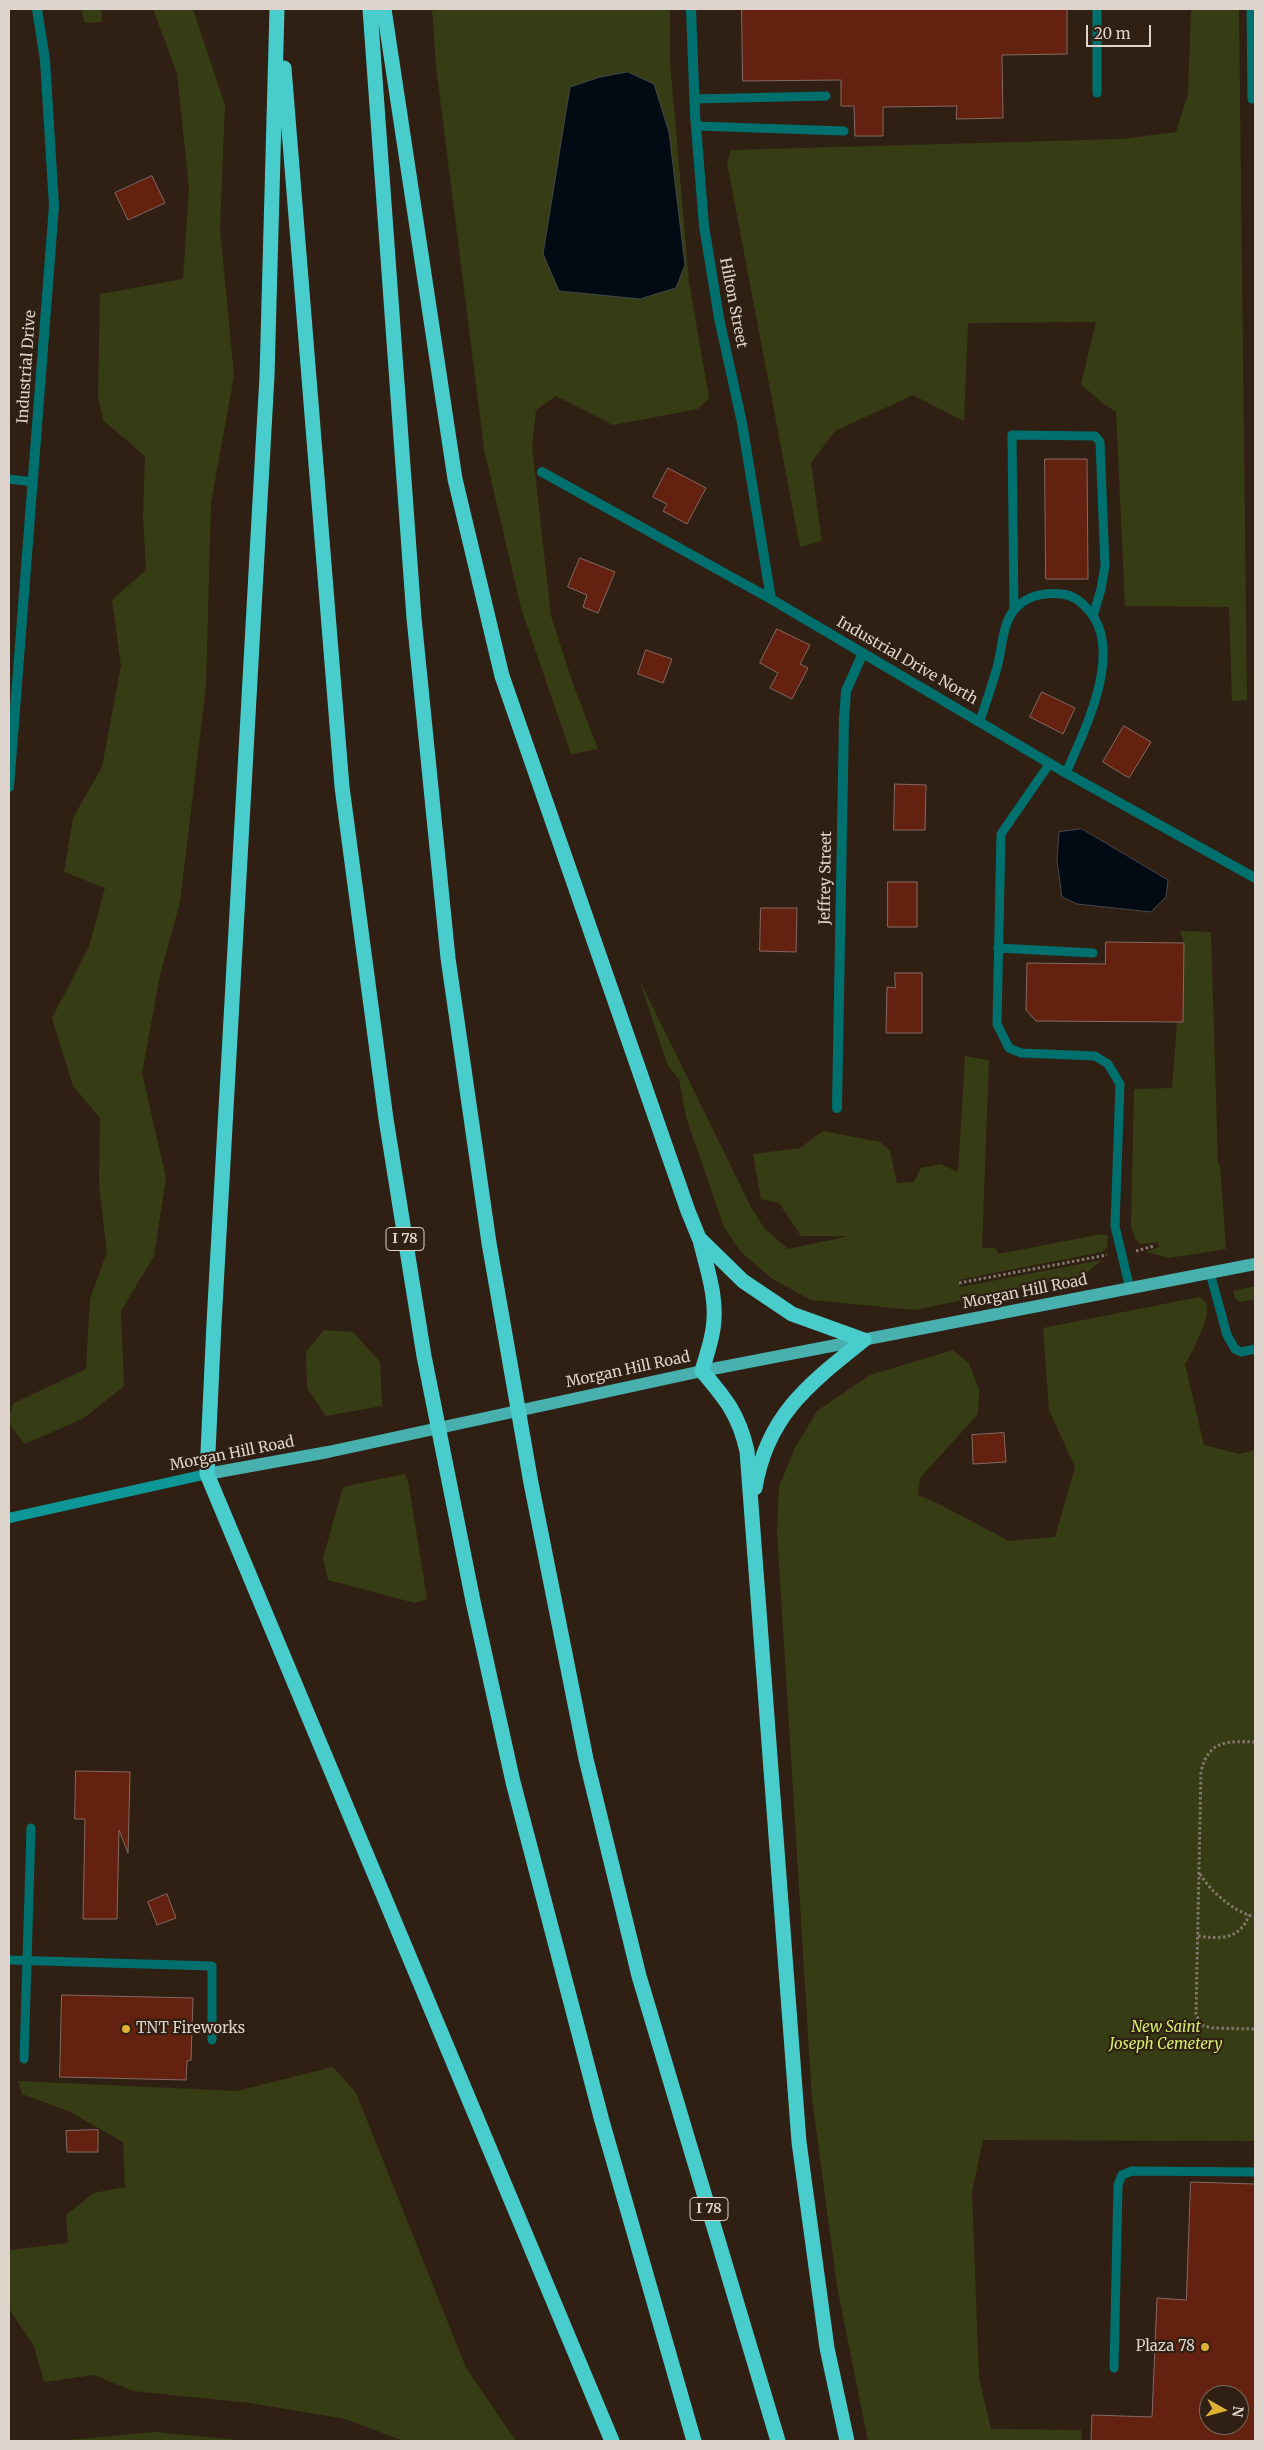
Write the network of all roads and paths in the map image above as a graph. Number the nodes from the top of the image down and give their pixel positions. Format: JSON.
{"nodes":[{"id":1,"x":37,"y":9,"type":"edge"},
{"id":2,"x":278,"y":9,"type":"edge"},
{"id":3,"x":370,"y":9,"type":"edge"},
{"id":4,"x":384,"y":9,"type":"edge"},
{"id":5,"x":691,"y":9,"type":"edge"},
{"id":6,"x":1097,"y":9,"type":"edge"},
{"id":7,"x":1250,"y":9,"type":"edge"},
{"id":8,"x":1097,"y":93,"type":"dead end"},
{"id":9,"x":826,"y":96,"type":"dead end"},
{"id":10,"x":695,"y":98,"type":"junction"},
{"id":11,"x":1252,"y":98,"type":"dead end"},
{"id":12,"x":696,"y":126,"type":"junction"},
{"id":13,"x":844,"y":131,"type":"dead end"},
{"id":14,"x":542,"y":472,"type":"dead end"},
{"id":15,"x":9,"y":479,"type":"edge"},
{"id":16,"x":33,"y":482,"type":"junction"},
{"id":17,"x":770,"y":599,"type":"junction"},
{"id":18,"x":1014,"y":610,"type":"junction"},
{"id":19,"x":1093,"y":616,"type":"junction"},
{"id":20,"x":863,"y":652,"type":"junction"},
{"id":21,"x":980,"y":721,"type":"junction"},
{"id":22,"x":1050,"y":763,"type":"junction"},
{"id":23,"x":1066,"y":773,"type":"junction"},
{"id":24,"x":9,"y":787,"type":"edge"},
{"id":25,"x":1255,"y":878,"type":"edge"},
{"id":26,"x":998,"y":948,"type":"junction"},
{"id":27,"x":1093,"y":953,"type":"dead end"},
{"id":28,"x":836,"y":1108,"type":"dead end"},
{"id":29,"x":699,"y":1238,"type":"junction"},
{"id":30,"x":1154,"y":1246,"type":"dead end"},
{"id":31,"x":1122,"y":1254,"type":"junction"},
{"id":32,"x":1255,"y":1264,"type":"edge"},
{"id":33,"x":1210,"y":1273,"type":"junction"},
{"id":34,"x":959,"y":1283,"type":"dead end"},
{"id":35,"x":1130,"y":1289,"type":"junction"},
{"id":36,"x":864,"y":1340,"type":"junction"},
{"id":37,"x":1255,"y":1349,"type":"edge"},
{"id":38,"x":702,"y":1371,"type":"junction"},
{"id":39,"x":207,"y":1474,"type":"junction"},
{"id":40,"x":752,"y":1507,"type":"junction"},
{"id":41,"x":9,"y":1518,"type":"edge"},
{"id":42,"x":1255,"y":1742,"type":"edge"},
{"id":43,"x":30,"y":1828,"type":"dead end"},
{"id":44,"x":1199,"y":1873,"type":"junction"},
{"id":45,"x":1249,"y":1916,"type":"junction"},
{"id":46,"x":1255,"y":1917,"type":"edge"},
{"id":47,"x":1198,"y":1936,"type":"junction"},
{"id":48,"x":9,"y":1960,"type":"edge"},
{"id":49,"x":27,"y":1960,"type":"junction"},
{"id":50,"x":1255,"y":2029,"type":"edge"},
{"id":51,"x":212,"y":2040,"type":"dead end"},
{"id":52,"x":24,"y":2058,"type":"dead end"},
{"id":53,"x":1255,"y":2172,"type":"edge"},
{"id":54,"x":1114,"y":2368,"type":"dead end"},
{"id":55,"x":612,"y":2441,"type":"edge"},
{"id":56,"x":694,"y":2441,"type":"edge"},
{"id":57,"x":778,"y":2441,"type":"edge"},
{"id":58,"x":847,"y":2441,"type":"edge"}],
"edges":[{"from":1,"to":16,"type":"street","name":"Industrial Drive"},
{"from":2,"to":39,"type":"highway"},
{"from":2,"to":56,"type":"highway","number":"I 78"},
{"from":3,"to":57,"type":"highway","number":"I 78"},
{"from":4,"to":29,"type":"highway"},
{"from":5,"to":10,"type":"street","name":"Hilton Street"},
{"from":6,"to":8,"type":"lane"},
{"from":7,"to":11,"type":"lane"},
{"from":9,"to":10,"type":"lane"},
{"from":10,"to":12,"type":"street","name":"Hilton Street"},
{"from":12,"to":13,"type":"lane"},
{"from":12,"to":17,"type":"street","name":"Hilton Street"},
{"from":14,"to":17,"type":"street","name":"Industrial Drive North"},
{"from":15,"to":16,"type":"lane"},
{"from":16,"to":24,"type":"street","name":"Industrial Drive"},
{"from":17,"to":20,"type":"street","name":"Industrial Drive North"},
{"from":18,"to":19,"type":"lane"},
{"from":18,"to":19,"type":"lane"},
{"from":18,"to":21,"type":"lane"},
{"from":19,"to":23,"type":"lane"},
{"from":20,"to":21,"type":"street","name":"Industrial Drive North"},
{"from":20,"to":28,"type":"street","name":"Jeffrey Street"},
{"from":21,"to":22,"type":"street","name":"Industrial Drive North"},
{"from":22,"to":23,"type":"street","name":"Industrial Drive North"},
{"from":22,"to":26,"type":"lane"},
{"from":23,"to":25,"type":"street","name":"Industrial Drive North"},
{"from":26,"to":27,"type":"lane"},
{"from":26,"to":31,"type":"lane"},
{"from":29,"to":36,"type":"highway"},
{"from":29,"to":38,"type":"highway"},
{"from":30,"to":31,"type":"path"},
{"from":31,"to":34,"type":"path"},
{"from":31,"to":35,"type":"lane"},
{"from":32,"to":33,"type":"main road","name":"Morgan Hill Road"},
{"from":33,"to":35,"type":"main road","name":"Morgan Hill Road"},
{"from":33,"to":37,"type":"lane"},
{"from":35,"to":36,"type":"main road","name":"Morgan Hill Road"},
{"from":36,"to":38,"type":"main road","name":"Morgan Hill Road"},
{"from":36,"to":40,"type":"highway"},
{"from":38,"to":39,"type":"main road","name":"Morgan Hill Road"},
{"from":38,"to":40,"type":"highway"},
{"from":39,"to":41,"type":"main road","name":"Morgan Hill Road"},
{"from":39,"to":55,"type":"highway"},
{"from":40,"to":58,"type":"highway"},
{"from":42,"to":44,"type":"path"},
{"from":43,"to":49,"type":"lane"},
{"from":44,"to":45,"type":"path"},
{"from":44,"to":47,"type":"path"},
{"from":45,"to":46,"type":"path"},
{"from":45,"to":47,"type":"path"},
{"from":47,"to":50,"type":"path"},
{"from":48,"to":49,"type":"lane"},
{"from":49,"to":51,"type":"lane"},
{"from":49,"to":52,"type":"lane"},
{"from":53,"to":54,"type":"lane"}]}
